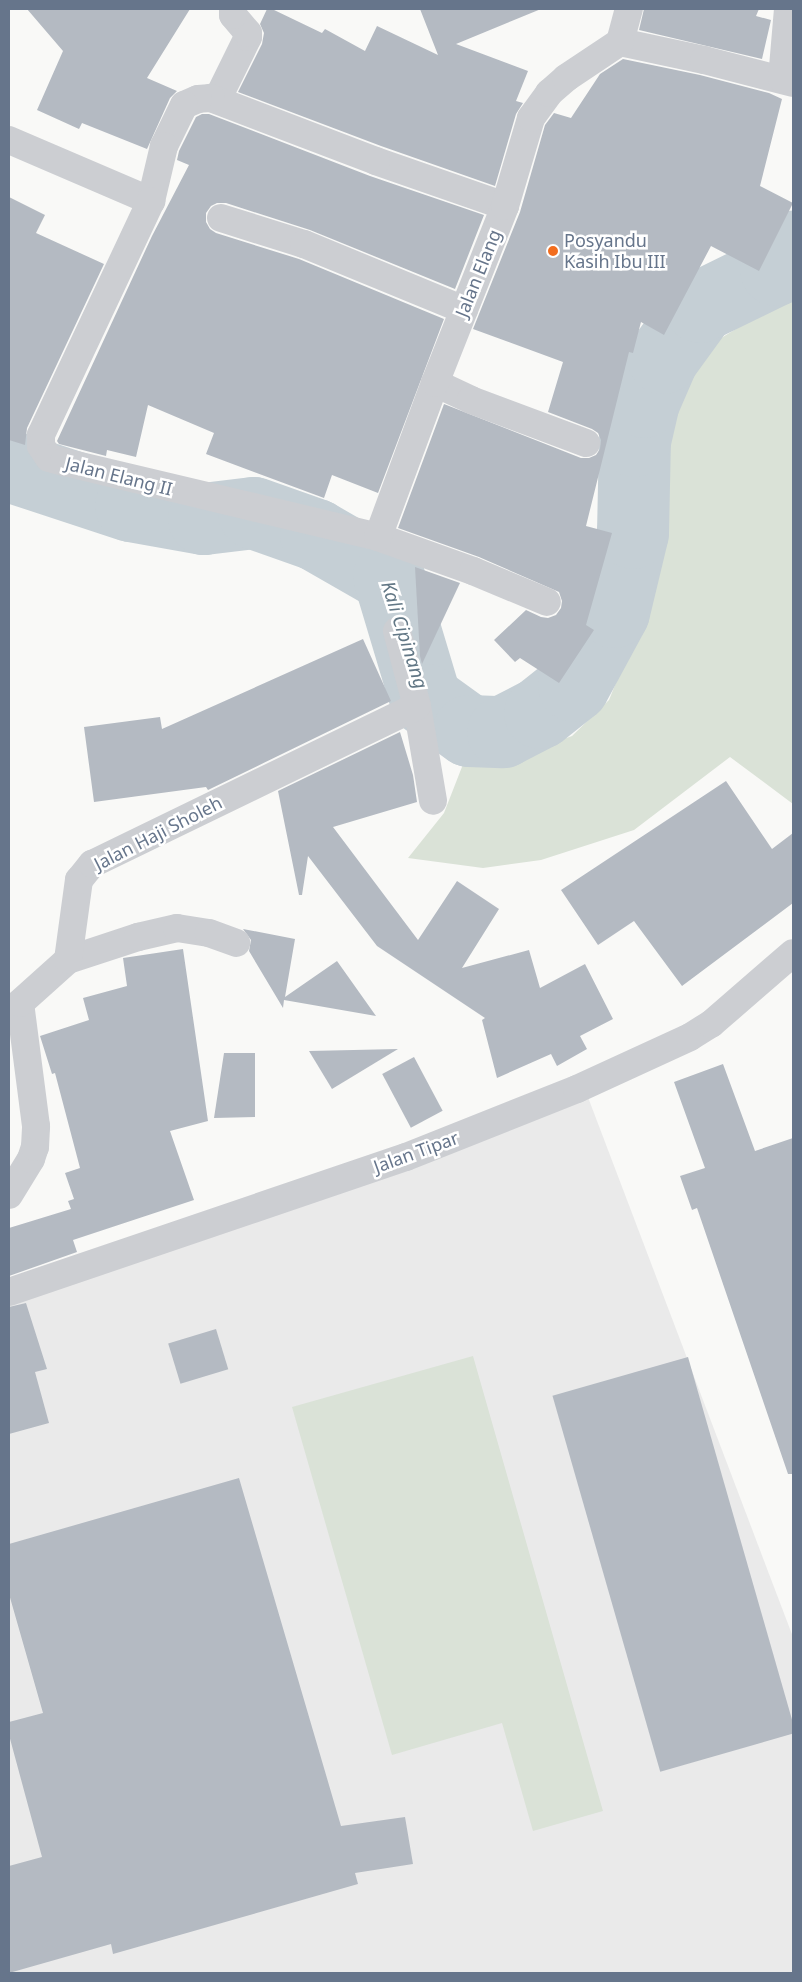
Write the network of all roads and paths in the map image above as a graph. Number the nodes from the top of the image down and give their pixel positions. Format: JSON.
{"nodes":[{"id":1,"x":233,"y":9,"type":"edge"},
{"id":2,"x":629,"y":9,"type":"edge"},
{"id":3,"x":788,"y":9,"type":"edge"},
{"id":4,"x":620,"y":42,"type":"junction"},
{"id":5,"x":788,"y":81,"type":"edge"},
{"id":6,"x":217,"y":100,"type":"junction"},
{"id":7,"x":9,"y":140,"type":"edge"},
{"id":8,"x":151,"y":201,"type":"junction"},
{"id":9,"x":505,"y":206,"type":"junction"},
{"id":10,"x":221,"y":218,"type":"dead end"},
{"id":11,"x":464,"y":310,"type":"junction"},
{"id":12,"x":435,"y":383,"type":"junction"},
{"id":13,"x":586,"y":443,"type":"dead end"},
{"id":14,"x":378,"y":537,"type":"junction"},
{"id":15,"x":547,"y":602,"type":"dead end"},
{"id":16,"x":397,"y":631,"type":"dead end"},
{"id":17,"x":417,"y":706,"type":"junction"},
{"id":18,"x":434,"y":801,"type":"dead end"},
{"id":19,"x":236,"y":943,"type":"dead end"},
{"id":20,"x":793,"y":954,"type":"edge"},
{"id":21,"x":68,"y":960,"type":"junction"},
{"id":22,"x":9,"y":1195,"type":"edge"},
{"id":23,"x":9,"y":1292,"type":"edge"}],
"edges":[{"from":1,"to":6,"type":"street"},
{"from":2,"to":4,"type":"street"},
{"from":3,"to":5,"type":"street"},
{"from":4,"to":5,"type":"street"},
{"from":4,"to":9,"type":"street","name":"Jalan Elang"},
{"from":6,"to":8,"type":"street","name":"Jalan Elang II"},
{"from":6,"to":9,"type":"street"},
{"from":7,"to":8,"type":"street"},
{"from":8,"to":14,"type":"street","name":"Jalan Elang II"},
{"from":9,"to":11,"type":"street","name":"Jalan Elang"},
{"from":10,"to":11,"type":"street"},
{"from":11,"to":12,"type":"street","name":"Jalan Elang"},
{"from":12,"to":13,"type":"street"},
{"from":12,"to":14,"type":"street","name":"Jalan Elang"},
{"from":14,"to":15,"type":"street"},
{"from":16,"to":17,"type":"street"},
{"from":17,"to":18,"type":"street"},
{"from":17,"to":21,"type":"street","name":"Jalan Haji Sholeh"},
{"from":19,"to":21,"type":"street"},
{"from":20,"to":23,"type":"street","name":"Jalan Tipar"},
{"from":21,"to":22,"type":"street"}]}
